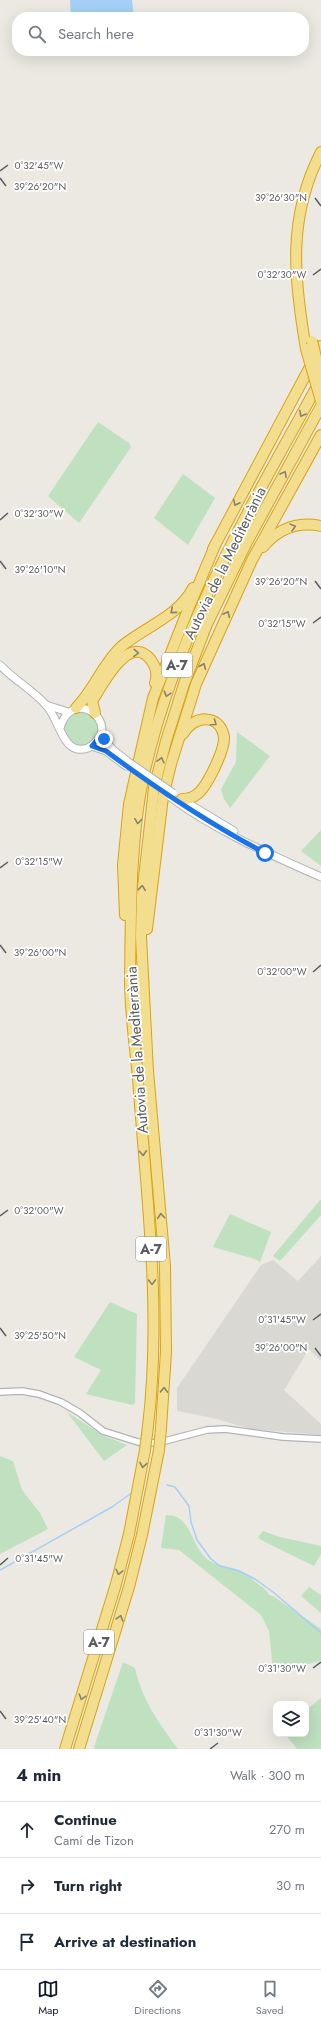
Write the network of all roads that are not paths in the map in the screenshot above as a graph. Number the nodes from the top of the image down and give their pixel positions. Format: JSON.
{"nodes":[{"id":1,"x":321,"y":152,"type":"edge"},
{"id":2,"x":321,"y":166,"type":"edge"},
{"id":3,"x":313,"y":345,"type":"edge"},
{"id":4,"x":321,"y":379,"type":"edge"},
{"id":5,"x":321,"y":401,"type":"edge"},
{"id":6,"x":321,"y":406,"type":"edge"},
{"id":7,"x":321,"y":435,"type":"edge"},
{"id":8,"x":321,"y":526,"type":"edge"},
{"id":9,"x":216,"y":543,"type":"junction"},
{"id":10,"x":250,"y":568,"type":"junction"},
{"id":11,"x":0,"y":665,"type":"edge"},
{"id":12,"x":153,"y":698,"type":"junction"},
{"id":13,"x":46,"y":705,"type":"junction"},
{"id":14,"x":72,"y":710,"type":"junction"},
{"id":15,"x":95,"y":713,"type":"junction"},
{"id":16,"x":60,"y":728,"type":"junction"},
{"id":17,"x":101,"y":735,"type":"junction"},
{"id":18,"x":92,"y":746,"type":"junction"},
{"id":19,"x":176,"y":746,"type":"junction"},
{"id":20,"x":126,"y":763,"type":"junction"},
{"id":21,"x":171,"y":795,"type":"junction"},
{"id":22,"x":182,"y":800,"type":"junction"},
{"id":23,"x":321,"y":876,"type":"edge"},
{"id":24,"x":142,"y":947,"type":"junction"},
{"id":25,"x":130,"y":978,"type":"junction"},
{"id":26,"x":0,"y":1392,"type":"edge"},
{"id":27,"x":321,"y":1439,"type":"edge"},
{"id":28,"x":65,"y":1749,"type":"edge"},
{"id":29,"x":79,"y":1749,"type":"edge"}],
"edges":[{"from":1,"to":3,"type":"highway"},
{"from":2,"to":3,"type":"highway"},
{"from":3,"to":4,"type":"highway","bridge":true},
{"from":3,"to":5,"type":"highway","bridge":true},
{"from":3,"to":9,"type":"highway","one_way":true},
{"from":4,"to":25,"type":"highway","name":"Autovia de la Mediterrània","number":"A-7","one_way":true},
{"from":24,"to":6,"type":"highway","name":"Autovia de la Mediterrània","number":"A-7","one_way":true},
{"from":7,"to":10,"type":"highway"},
{"from":10,"to":8,"type":"highway","one_way":true},
{"from":9,"to":12,"type":"highway"},
{"from":9,"to":14,"type":"highway","one_way":true},
{"from":19,"to":10,"type":"highway","one_way":true},
{"from":11,"to":13,"type":"street"},
{"from":15,"to":12,"type":"highway","one_way":true},
{"from":12,"to":25,"type":"highway"},
{"from":13,"to":14,"type":"street"},
{"from":13,"to":16,"type":"street"},
{"from":14,"to":15,"type":"street"},
{"from":14,"to":16,"type":"street"},
{"from":15,"to":17,"type":"street"},
{"from":16,"to":18,"type":"street"},
{"from":17,"to":18,"type":"street"},
{"from":17,"to":20,"type":"street"},
{"from":18,"to":20,"type":"street"},
{"from":19,"to":22,"type":"highway","one_way":true},
{"from":19,"to":24,"type":"highway"},
{"from":20,"to":21,"type":"street","bridge":true},
{"from":21,"to":22,"type":"street"},
{"from":21,"to":23,"type":"street"},
{"from":22,"to":23,"type":"street"},
{"from":29,"to":24,"type":"highway","name":"Autovia de la Mediterrània","number":"A-7","one_way":true,"bridge":true},
{"from":25,"to":28,"type":"highway","name":"Autovia de la Mediterrània","number":"A-7","one_way":true,"bridge":true},
{"from":26,"to":27,"type":"street"}]}
